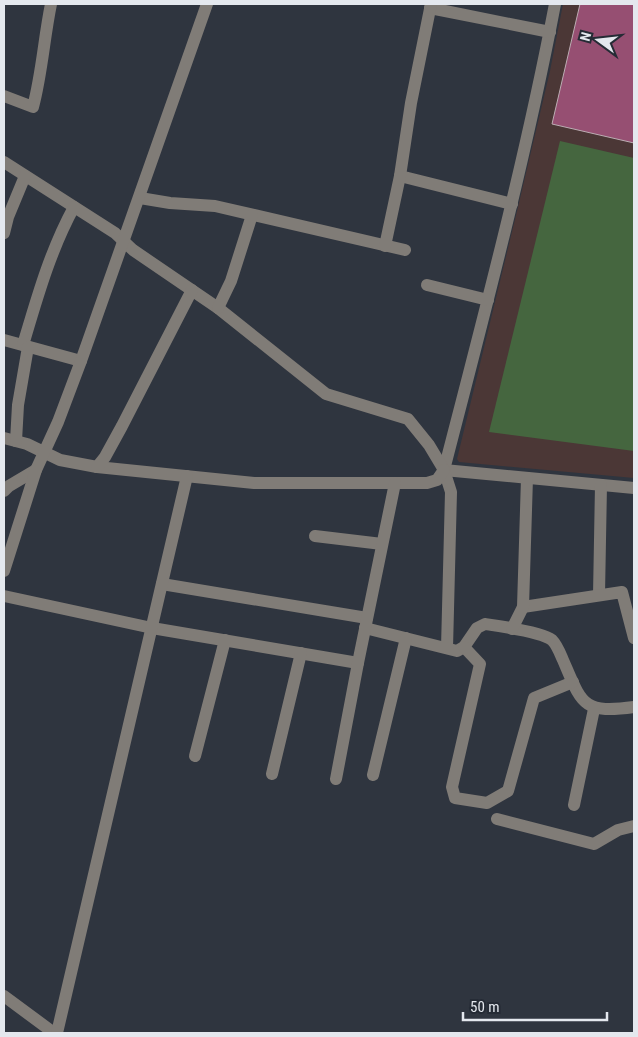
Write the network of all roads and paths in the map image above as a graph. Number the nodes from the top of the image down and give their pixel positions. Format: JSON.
{"nodes":[{"id":1,"x":51,"y":4,"type":"edge"},
{"id":2,"x":207,"y":4,"type":"edge"},
{"id":3,"x":555,"y":4,"type":"edge"},
{"id":4,"x":431,"y":6,"type":"edge"},
{"id":5,"x":550,"y":32,"type":"junction"},
{"id":6,"x":4,"y":96,"type":"edge"},
{"id":7,"x":4,"y":162,"type":"edge"},
{"id":8,"x":25,"y":176,"type":"junction"},
{"id":9,"x":400,"y":176,"type":"junction"},
{"id":10,"x":140,"y":198,"type":"junction"},
{"id":11,"x":512,"y":204,"type":"junction"},
{"id":12,"x":74,"y":206,"type":"junction"},
{"id":13,"x":252,"y":215,"type":"junction"},
{"id":14,"x":4,"y":233,"type":"edge"},
{"id":15,"x":124,"y":242,"type":"junction"},
{"id":16,"x":385,"y":246,"type":"junction"},
{"id":17,"x":405,"y":250,"type":"dead end"},
{"id":18,"x":427,"y":285,"type":"dead end"},
{"id":19,"x":192,"y":290,"type":"junction"},
{"id":20,"x":488,"y":300,"type":"junction"},
{"id":21,"x":218,"y":308,"type":"junction"},
{"id":22,"x":4,"y":340,"type":"edge"},
{"id":23,"x":25,"y":346,"type":"junction"},
{"id":24,"x":81,"y":361,"type":"junction"},
{"id":25,"x":10,"y":440,"type":"edge"},
{"id":26,"x":44,"y":453,"type":"junction"},
{"id":27,"x":97,"y":466,"type":"junction"},
{"id":28,"x":36,"y":470,"type":"junction"},
{"id":29,"x":444,"y":470,"type":"junction"},
{"id":30,"x":187,"y":476,"type":"junction"},
{"id":31,"x":527,"y":478,"type":"junction"},
{"id":32,"x":395,"y":483,"type":"junction"},
{"id":33,"x":601,"y":484,"type":"junction"},
{"id":34,"x":634,"y":488,"type":"edge"},
{"id":35,"x":4,"y":492,"type":"edge"},
{"id":36,"x":315,"y":536,"type":"dead end"},
{"id":37,"x":382,"y":544,"type":"junction"},
{"id":38,"x":4,"y":571,"type":"edge"},
{"id":39,"x":162,"y":584,"type":"junction"},
{"id":40,"x":599,"y":595,"type":"junction"},
{"id":41,"x":4,"y":596,"type":"edge"},
{"id":42,"x":523,"y":606,"type":"junction"},
{"id":43,"x":366,"y":623,"type":"junction"},
{"id":44,"x":152,"y":628,"type":"junction"},
{"id":45,"x":512,"y":629,"type":"junction"},
{"id":46,"x":406,"y":638,"type":"junction"},
{"id":47,"x":634,"y":638,"type":"edge"},
{"id":48,"x":225,"y":640,"type":"junction"},
{"id":49,"x":464,"y":647,"type":"junction"},
{"id":50,"x":447,"y":648,"type":"junction"},
{"id":51,"x":301,"y":653,"type":"junction"},
{"id":52,"x":358,"y":663,"type":"junction"},
{"id":53,"x":573,"y":682,"type":"junction"},
{"id":54,"x":634,"y":707,"type":"edge"},
{"id":55,"x":594,"y":708,"type":"junction"},
{"id":56,"x":195,"y":756,"type":"dead end"},
{"id":57,"x":272,"y":774,"type":"dead end"},
{"id":58,"x":373,"y":775,"type":"dead end"},
{"id":59,"x":336,"y":779,"type":"dead end"},
{"id":60,"x":574,"y":805,"type":"dead end"},
{"id":61,"x":497,"y":819,"type":"dead end"},
{"id":62,"x":634,"y":826,"type":"edge"},
{"id":63,"x":4,"y":996,"type":"edge"},
{"id":64,"x":56,"y":1033,"type":"edge"}],
"edges":[{"from":1,"to":6,"type":"street"},
{"from":2,"to":10,"type":"street"},
{"from":3,"to":5,"type":"street"},
{"from":4,"to":5,"type":"street"},
{"from":4,"to":9,"type":"street"},
{"from":5,"to":11,"type":"street"},
{"from":7,"to":8,"type":"street"},
{"from":8,"to":12,"type":"street"},
{"from":8,"to":14,"type":"street"},
{"from":9,"to":11,"type":"street"},
{"from":9,"to":16,"type":"street"},
{"from":10,"to":13,"type":"street"},
{"from":10,"to":15,"type":"street"},
{"from":11,"to":20,"type":"street"},
{"from":12,"to":15,"type":"street"},
{"from":12,"to":23,"type":"street"},
{"from":13,"to":16,"type":"street"},
{"from":13,"to":21,"type":"street"},
{"from":15,"to":19,"type":"street"},
{"from":15,"to":24,"type":"street"},
{"from":16,"to":17,"type":"street"},
{"from":18,"to":20,"type":"street"},
{"from":19,"to":21,"type":"street"},
{"from":19,"to":27,"type":"street"},
{"from":20,"to":29,"type":"street"},
{"from":21,"to":29,"type":"street"},
{"from":22,"to":23,"type":"street"},
{"from":23,"to":24,"type":"street"},
{"from":23,"to":25,"type":"street"},
{"from":24,"to":26,"type":"street"},
{"from":25,"to":26,"type":"street"},
{"from":26,"to":27,"type":"street"},
{"from":26,"to":28,"type":"street"},
{"from":27,"to":30,"type":"street"},
{"from":28,"to":35,"type":"street"},
{"from":28,"to":38,"type":"street"},
{"from":29,"to":31,"type":"street"},
{"from":29,"to":32,"type":"street"},
{"from":29,"to":50,"type":"street"},
{"from":30,"to":32,"type":"street"},
{"from":30,"to":39,"type":"street"},
{"from":31,"to":33,"type":"street"},
{"from":31,"to":42,"type":"street"},
{"from":32,"to":37,"type":"street"},
{"from":33,"to":34,"type":"street"},
{"from":33,"to":40,"type":"street"},
{"from":36,"to":37,"type":"street"},
{"from":37,"to":43,"type":"street"},
{"from":39,"to":43,"type":"street"},
{"from":39,"to":44,"type":"street"},
{"from":40,"to":42,"type":"street"},
{"from":40,"to":47,"type":"street"},
{"from":41,"to":44,"type":"street"},
{"from":42,"to":45,"type":"street"},
{"from":43,"to":46,"type":"street"},
{"from":43,"to":52,"type":"street"},
{"from":44,"to":48,"type":"street"},
{"from":44,"to":64,"type":"street"},
{"from":45,"to":49,"type":"street"},
{"from":45,"to":53,"type":"street"},
{"from":46,"to":50,"type":"street"},
{"from":46,"to":58,"type":"street"},
{"from":48,"to":51,"type":"street"},
{"from":48,"to":56,"type":"street"},
{"from":49,"to":50,"type":"street"},
{"from":49,"to":53,"type":"street"},
{"from":51,"to":52,"type":"street"},
{"from":51,"to":57,"type":"street"},
{"from":52,"to":59,"type":"street"},
{"from":53,"to":55,"type":"street"},
{"from":54,"to":55,"type":"street"},
{"from":55,"to":60,"type":"street"},
{"from":61,"to":62,"type":"street"},
{"from":63,"to":64,"type":"street"}]}
